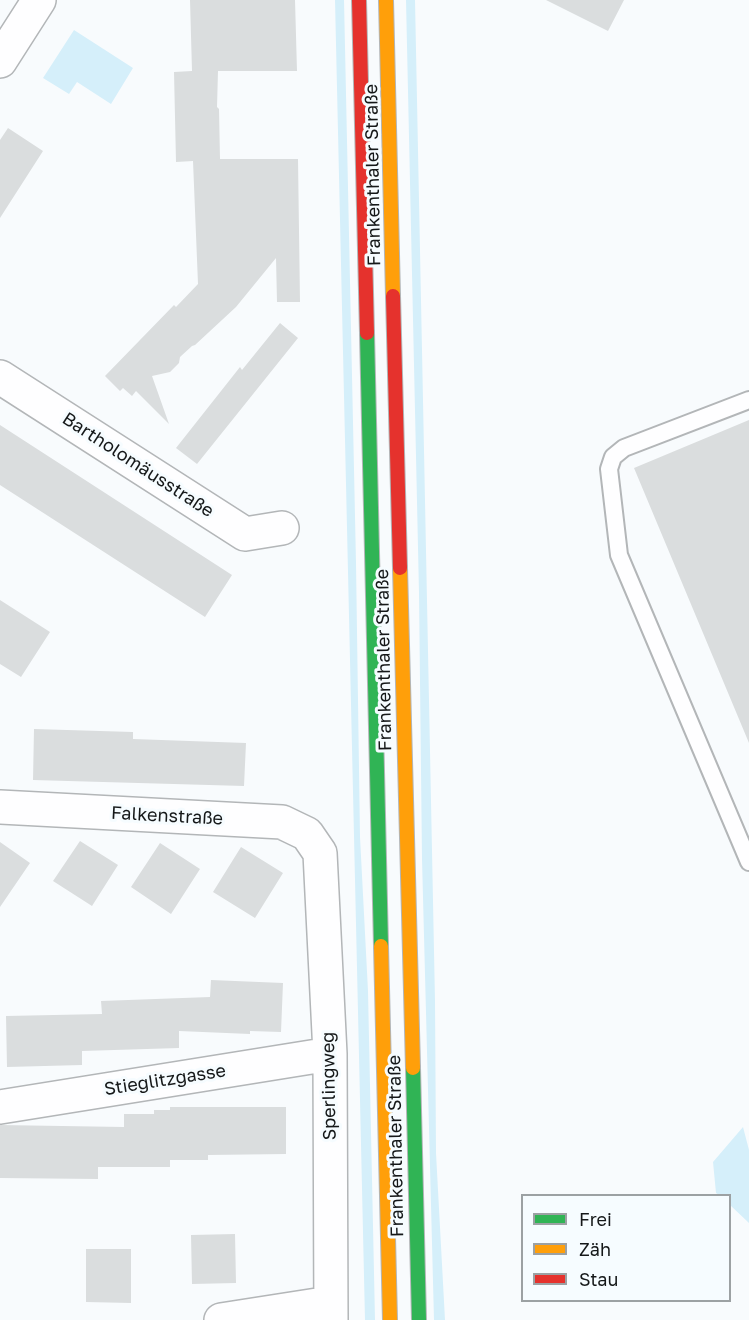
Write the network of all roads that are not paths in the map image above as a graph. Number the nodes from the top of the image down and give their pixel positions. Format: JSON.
{"nodes":[{"id":1,"x":39,"y":0,"type":"edge"},
{"id":2,"x":359,"y":0,"type":"edge"},
{"id":3,"x":386,"y":0,"type":"edge"},
{"id":4,"x":0,"y":61,"type":"edge"},
{"id":5,"x":0,"y":376,"type":"edge"},
{"id":6,"x":749,"y":400,"type":"edge"},
{"id":7,"x":282,"y":528,"type":"dead end"},
{"id":8,"x":0,"y":807,"type":"edge"},
{"id":9,"x":320,"y":853,"type":"joint"},
{"id":10,"x":749,"y":862,"type":"edge"},
{"id":11,"x":330,"y":1054,"type":"junction"},
{"id":12,"x":0,"y":1107,"type":"edge"},
{"id":13,"x":330,"y":1312,"type":"edge"},
{"id":14,"x":221,"y":1320,"type":"edge"},
{"id":15,"x":390,"y":1320,"type":"edge"},
{"id":16,"x":419,"y":1320,"type":"edge"}],
"edges":[{"from":1,"to":4,"type":"street"},
{"from":2,"to":15,"type":"main road","name":"Frankenthaler Straße"},
{"from":3,"to":16,"type":"main road","name":"Frankenthaler Straße"},
{"from":5,"to":7,"type":"street","name":"Bartholomäusstraße"},
{"from":6,"to":10,"type":"lane"},
{"from":8,"to":9,"type":"street","name":"Falkenstraße"},
{"from":9,"to":11,"type":"street","name":"Sperlingweg"},
{"from":11,"to":12,"type":"street","name":"Stieglitzgasse"},
{"from":11,"to":13,"type":"street","name":"Sperlingweg"},
{"from":13,"to":14,"type":"street"}]}
